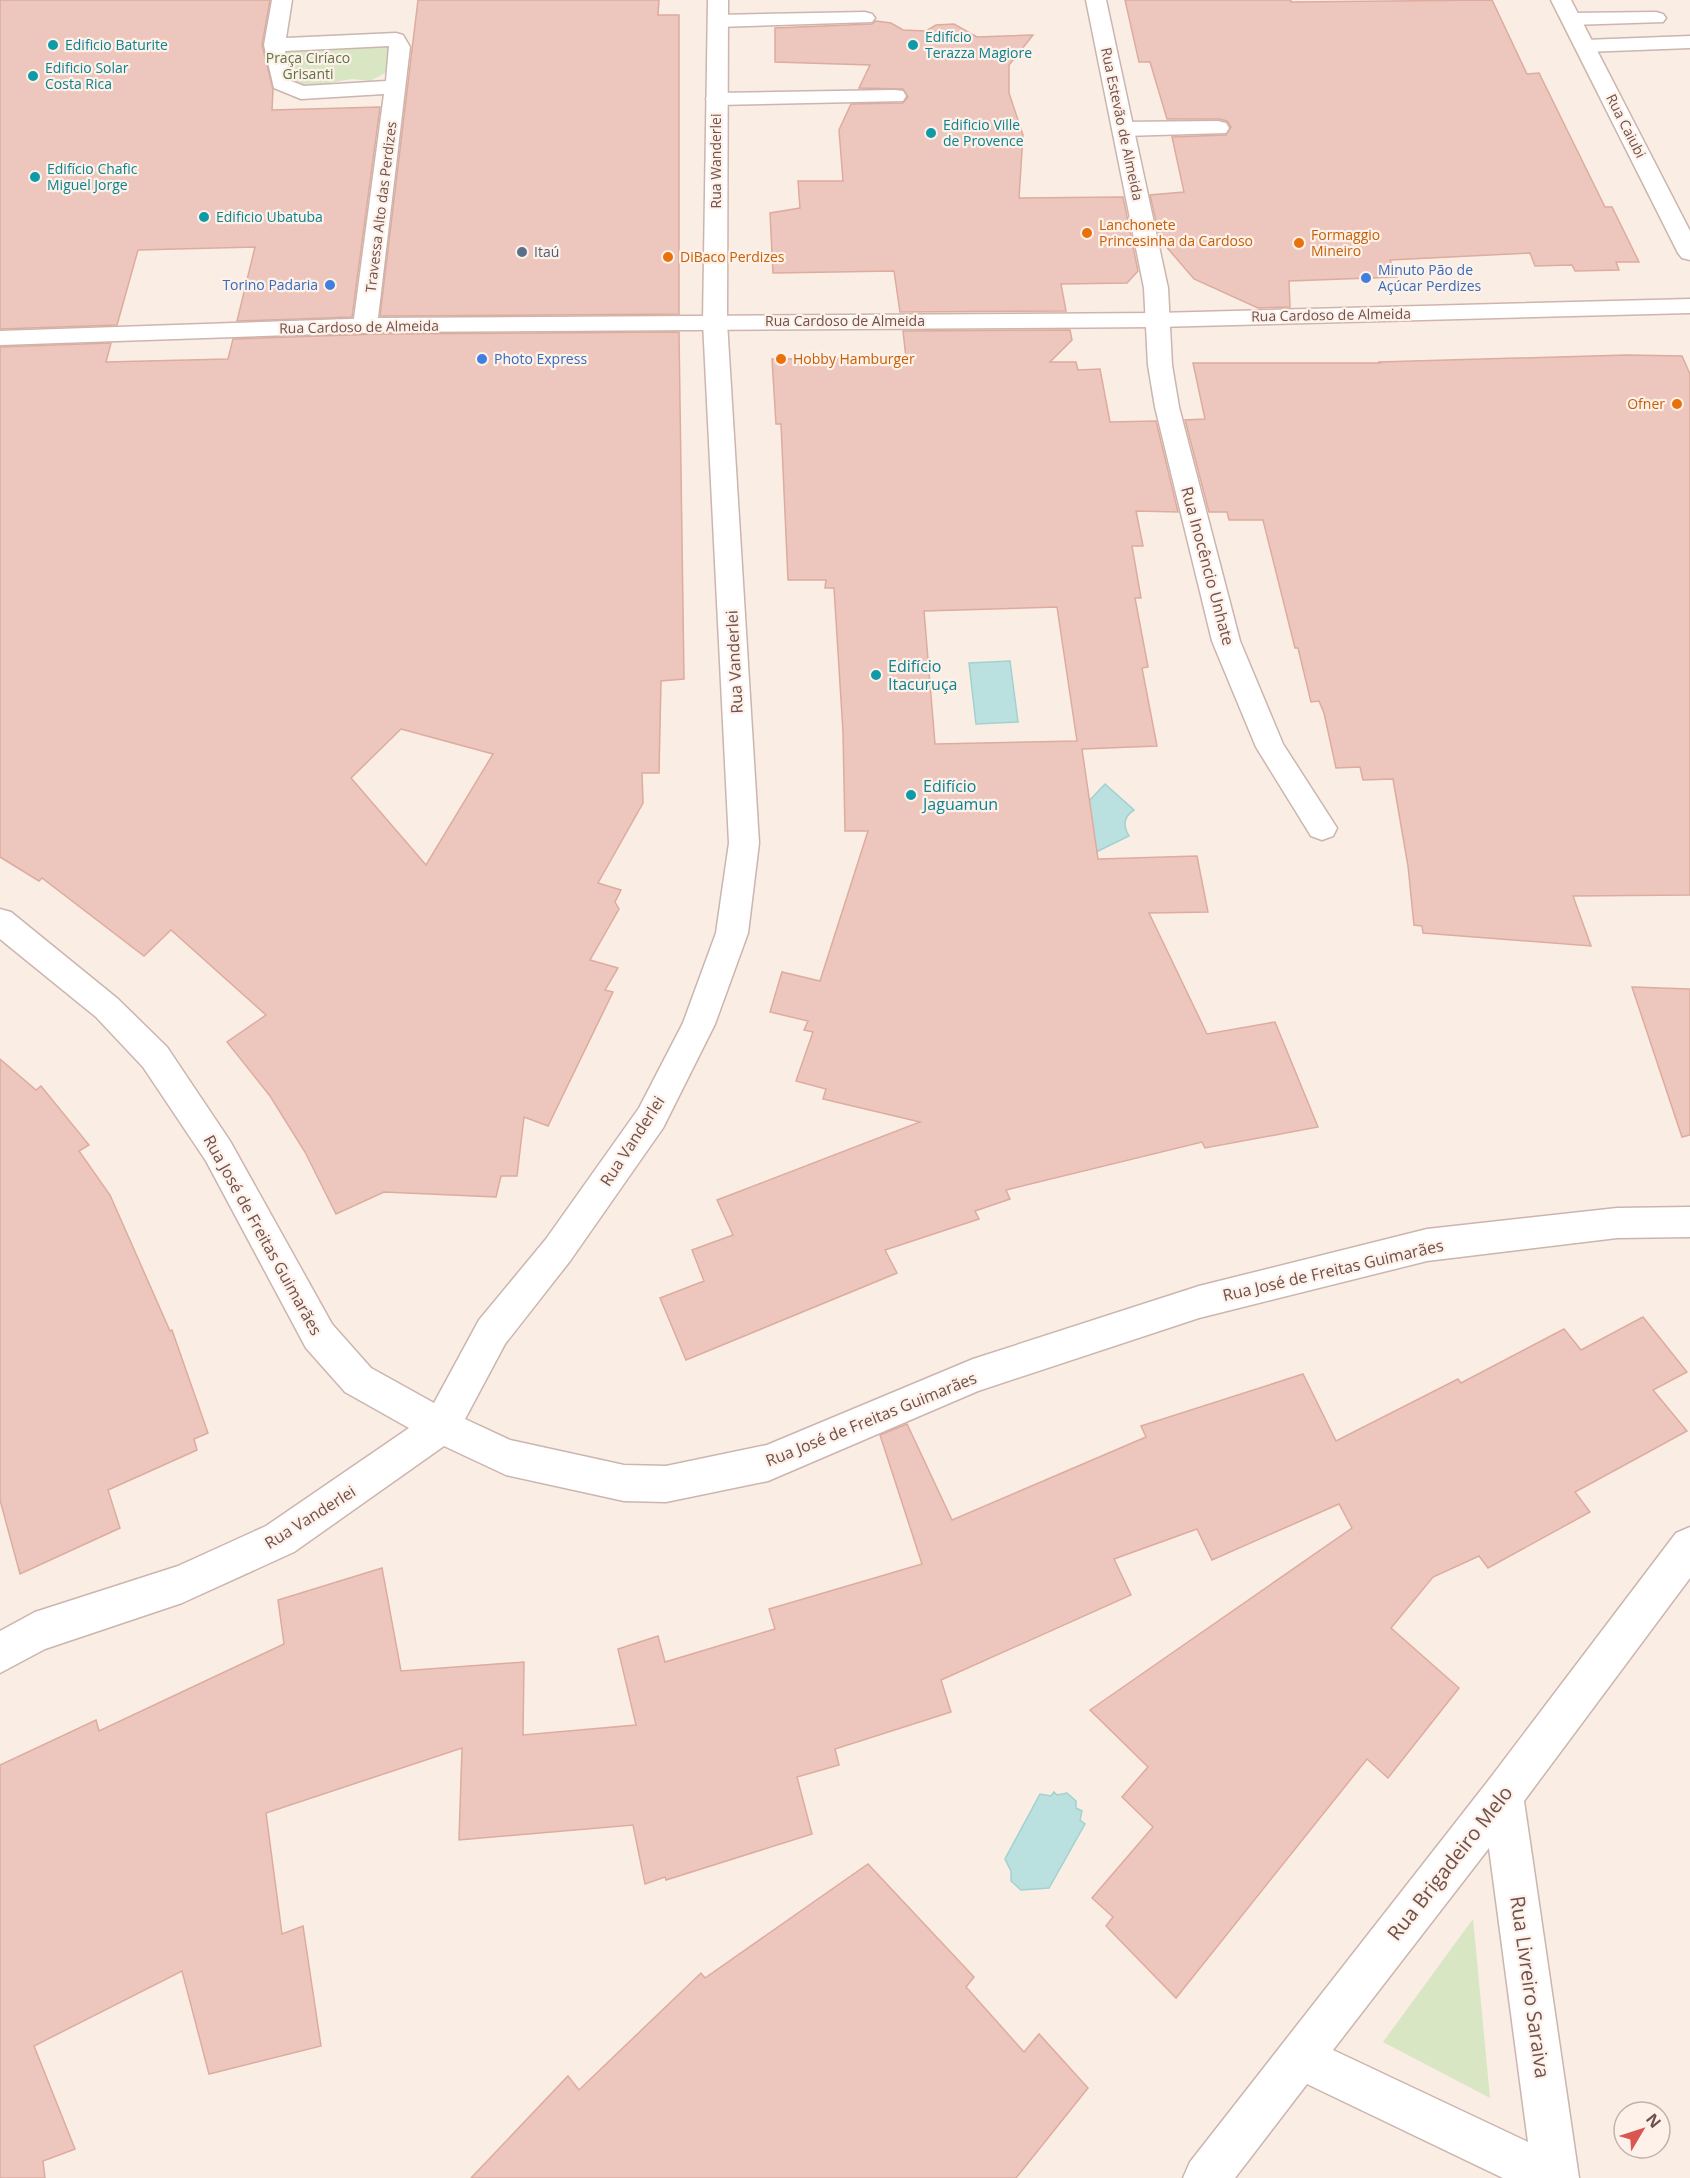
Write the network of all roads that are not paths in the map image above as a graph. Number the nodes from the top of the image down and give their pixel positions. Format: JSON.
{"nodes":[{"id":1,"x":282,"y":0,"type":"edge"},
{"id":2,"x":1095,"y":0,"type":"edge"},
{"id":3,"x":1561,"y":0,"type":"edge"},
{"id":4,"x":718,"y":10,"type":"edge"},
{"id":5,"x":865,"y":18,"type":"dead end"},
{"id":6,"x":1656,"y":18,"type":"dead end"},
{"id":7,"x":1571,"y":19,"type":"junction"},
{"id":8,"x":1690,"y":42,"type":"edge"},
{"id":9,"x":274,"y":45,"type":"junction"},
{"id":10,"x":1584,"y":46,"type":"junction"},
{"id":11,"x":396,"y":87,"type":"junction"},
{"id":12,"x":895,"y":96,"type":"dead end"},
{"id":13,"x":717,"y":99,"type":"junction"},
{"id":14,"x":1218,"y":128,"type":"dead end"},
{"id":15,"x":1123,"y":129,"type":"junction"},
{"id":16,"x":1690,"y":253,"type":"edge"},
{"id":17,"x":1690,"y":306,"type":"edge"},
{"id":18,"x":1157,"y":320,"type":"junction"},
{"id":19,"x":715,"y":322,"type":"junction"},
{"id":20,"x":365,"y":326,"type":"junction"},
{"id":21,"x":0,"y":338,"type":"edge"},
{"id":22,"x":1322,"y":828,"type":"dead end"},
{"id":23,"x":0,"y":921,"type":"edge"},
{"id":24,"x":1690,"y":1222,"type":"edge"},
{"id":25,"x":441,"y":1426,"type":"junction"},
{"id":26,"x":1690,"y":1546,"type":"edge"},
{"id":27,"x":0,"y":1653,"type":"edge"},
{"id":28,"x":1503,"y":1796,"type":"junction"},
{"id":29,"x":1299,"y":2056,"type":"junction"},
{"id":30,"x":1206,"y":2178,"type":"edge"},
{"id":31,"x":1555,"y":2178,"type":"edge"}],
"edges":[{"from":1,"to":9,"type":"street"},
{"from":2,"to":15,"type":"street","name":"Rua Estevão de Almeida"},
{"from":3,"to":7,"type":"street","name":"Rua Caiubi"},
{"from":4,"to":5,"type":"street"},
{"from":4,"to":13,"type":"street","name":"Rua Wanderlei"},
{"from":6,"to":7,"type":"street"},
{"from":7,"to":10,"type":"street","name":"Rua Caiubi"},
{"from":8,"to":10,"type":"street"},
{"from":9,"to":11,"type":"street"},
{"from":9,"to":11,"type":"street","name":"Travessa Alto das Perdizes"},
{"from":10,"to":16,"type":"street","name":"Rua Caiubi"},
{"from":11,"to":20,"type":"street","name":"Travessa Alto das Perdizes"},
{"from":12,"to":13,"type":"street"},
{"from":13,"to":19,"type":"street","name":"Rua Wanderlei"},
{"from":14,"to":15,"type":"street"},
{"from":15,"to":18,"type":"street","name":"Rua Estevão de Almeida"},
{"from":17,"to":18,"type":"street","name":"Rua Cardoso de Almeida"},
{"from":18,"to":19,"type":"street","name":"Rua Cardoso de Almeida"},
{"from":18,"to":22,"type":"street","name":"Rua Inocêncio Unhate"},
{"from":19,"to":20,"type":"street","name":"Rua Cardoso de Almeida"},
{"from":19,"to":25,"type":"street","name":"Rua Vanderlei"},
{"from":20,"to":21,"type":"street","name":"Rua Cardoso de Almeida"},
{"from":23,"to":25,"type":"street","name":"Rua José de Freitas Guimarães"},
{"from":24,"to":25,"type":"street","name":"Rua José de Freitas Guimarães"},
{"from":25,"to":27,"type":"street","name":"Rua Vanderlei"},
{"from":26,"to":28,"type":"street","name":"Rua Brigadeiro Melo"},
{"from":28,"to":29,"type":"street","name":"Rua Brigadeiro Melo"},
{"from":28,"to":31,"type":"street","name":"Rua Livreiro Saraiva"},
{"from":29,"to":30,"type":"street","name":"Rua Brigadeiro Melo"},
{"from":29,"to":31,"type":"street"}]}
